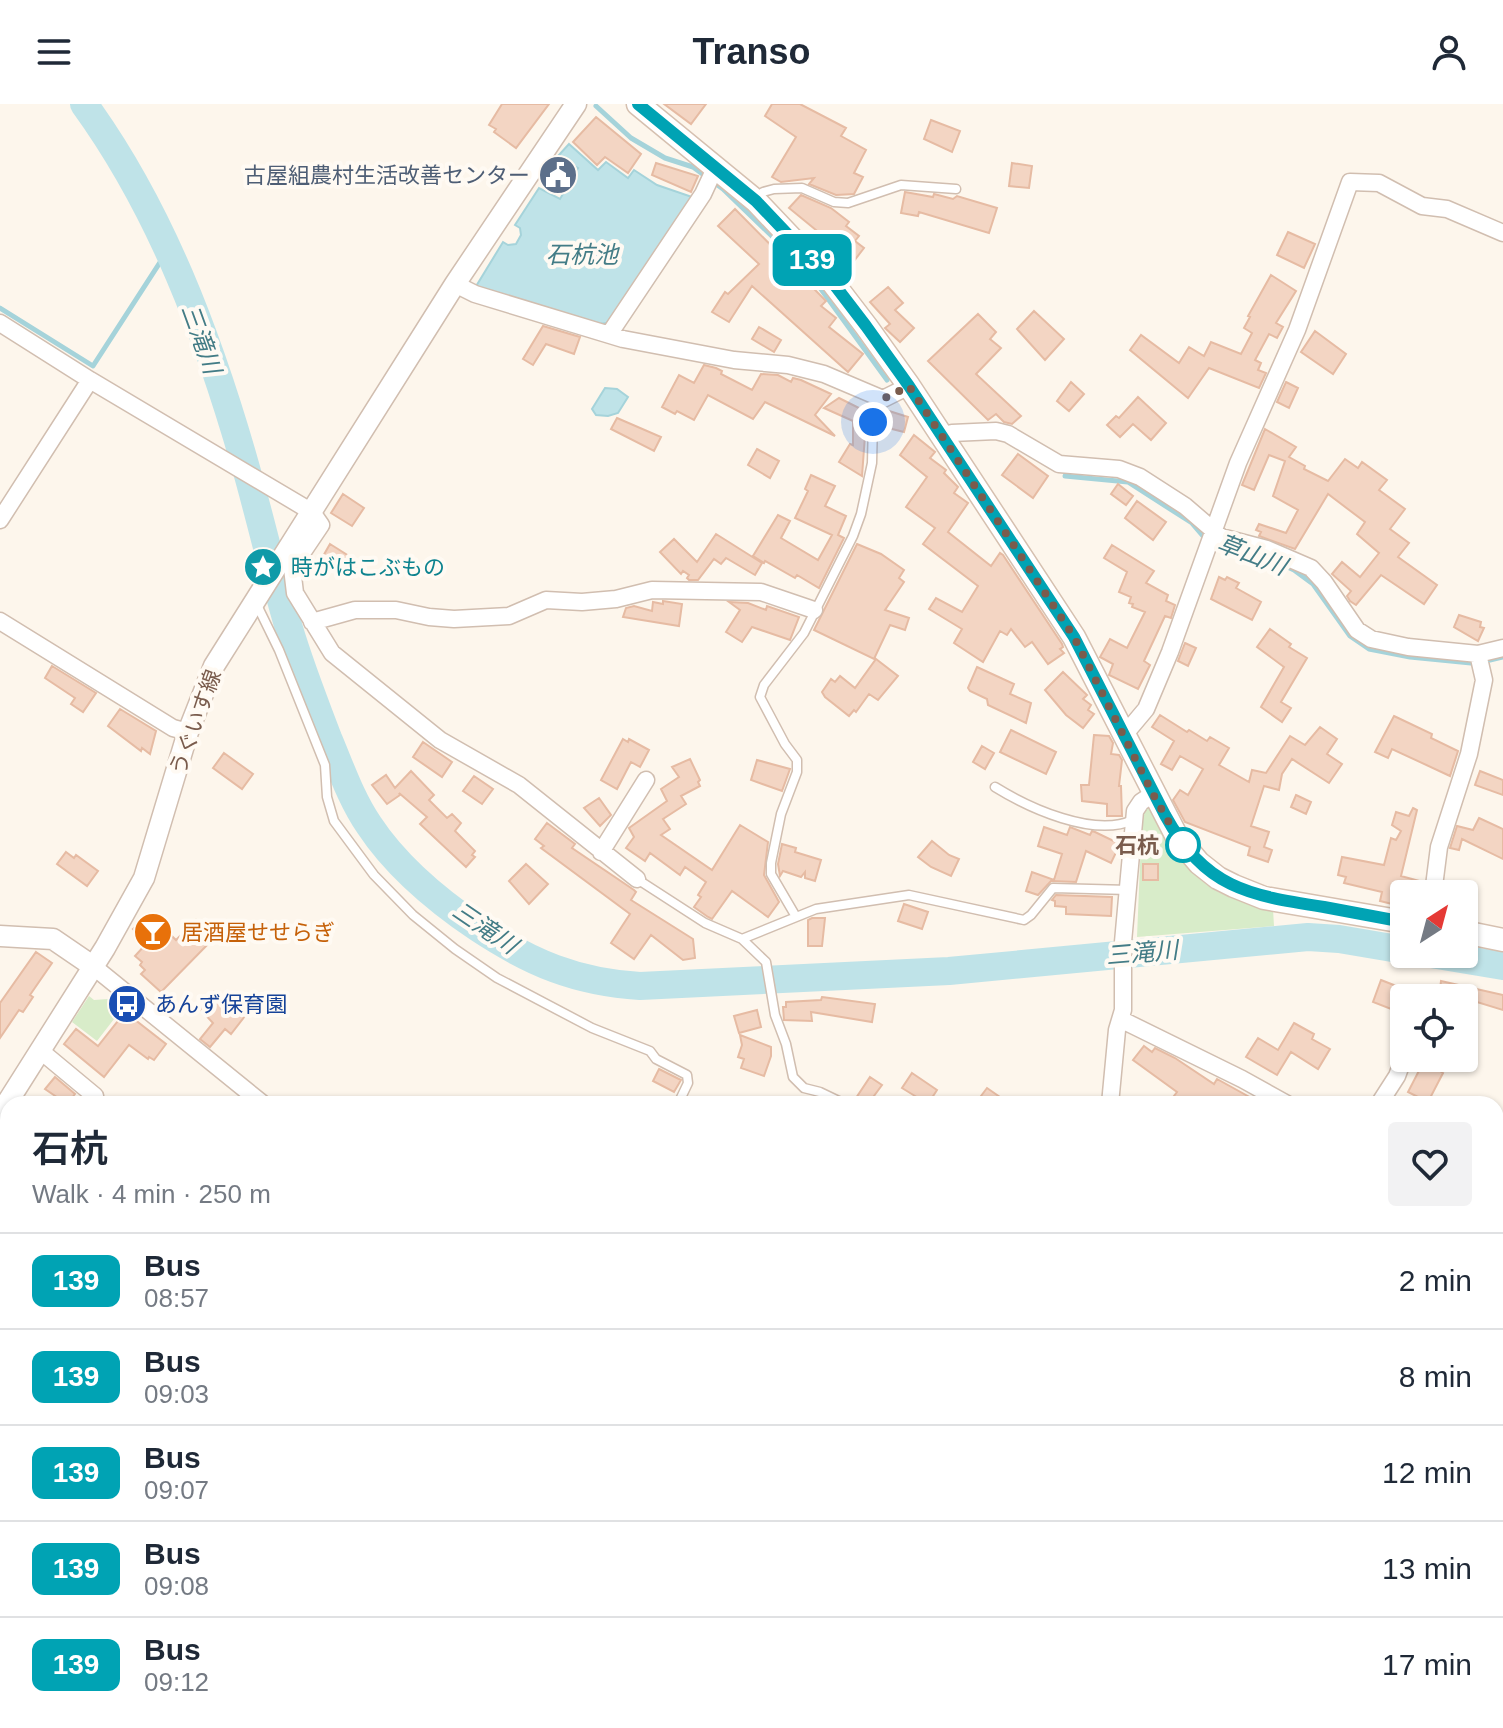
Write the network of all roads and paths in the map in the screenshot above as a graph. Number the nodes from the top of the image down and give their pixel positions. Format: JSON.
{"nodes":[{"id":1,"x":576,"y":104,"type":"edge"},
{"id":2,"x":638,"y":104,"type":"edge"},
{"id":3,"x":712,"y":175,"type":"junction"},
{"id":4,"x":956,"y":189,"type":"dead end"},
{"id":5,"x":756,"y":201,"type":"junction"},
{"id":6,"x":1503,"y":233,"type":"edge"},
{"id":7,"x":455,"y":284,"type":"junction"},
{"id":8,"x":0,"y":323,"type":"edge"},
{"id":9,"x":610,"y":333,"type":"junction"},
{"id":10,"x":90,"y":380,"type":"junction"},
{"id":11,"x":909,"y":386,"type":"junction"},
{"id":12,"x":883,"y":399,"type":"junction"},
{"id":13,"x":942,"y":437,"type":"junction"},
{"id":14,"x":312,"y":512,"type":"junction"},
{"id":15,"x":0,"y":520,"type":"edge"},
{"id":16,"x":1211,"y":539,"type":"junction"},
{"id":17,"x":254,"y":600,"type":"junction"},
{"id":18,"x":814,"y":610,"type":"junction"},
{"id":19,"x":0,"y":621,"type":"edge"},
{"id":20,"x":312,"y":622,"type":"junction"},
{"id":21,"x":1503,"y":648,"type":"edge"},
{"id":22,"x":1478,"y":654,"type":"junction"},
{"id":23,"x":188,"y":732,"type":"junction"},
{"id":24,"x":1125,"y":734,"type":"junction"},
{"id":25,"x":646,"y":780,"type":"dead end"},
{"id":26,"x":995,"y":787,"type":"dead end"},
{"id":27,"x":1153,"y":794,"type":"junction"},
{"id":28,"x":1134,"y":819,"type":"junction"},
{"id":29,"x":601,"y":852,"type":"junction"},
{"id":30,"x":637,"y":879,"type":"joint"},
{"id":31,"x":1435,"y":880,"type":"edge"},
{"id":32,"x":1129,"y":890,"type":"junction"},
{"id":33,"x":795,"y":915,"type":"junction"},
{"id":34,"x":1390,"y":920,"type":"edge"},
{"id":35,"x":1478,"y":935,"type":"edge"},
{"id":36,"x":0,"y":936,"type":"edge"},
{"id":37,"x":742,"y":939,"type":"junction"},
{"id":38,"x":1503,"y":940,"type":"edge"},
{"id":39,"x":94,"y":967,"type":"junction"},
{"id":40,"x":1122,"y":1020,"type":"junction"},
{"id":41,"x":42,"y":1052,"type":"junction"},
{"id":42,"x":1398,"y":1072,"type":"edge"},
{"id":43,"x":12,"y":1096,"type":"edge"},
{"id":44,"x":95,"y":1096,"type":"edge"},
{"id":45,"x":253,"y":1096,"type":"edge"},
{"id":46,"x":682,"y":1096,"type":"edge"},
{"id":47,"x":828,"y":1096,"type":"edge"},
{"id":48,"x":1111,"y":1096,"type":"edge"},
{"id":49,"x":1273,"y":1096,"type":"edge"},
{"id":50,"x":1384,"y":1096,"type":"edge"}],
"edges":[{"from":1,"to":7,"type":"street","name":"うぐいす線"},
{"from":2,"to":3,"type":"main road"},
{"from":3,"to":5,"type":"main road"},
{"from":3,"to":9,"type":"street"},
{"from":4,"to":5,"type":"lane"},
{"from":5,"to":11,"type":"main road"},
{"from":6,"to":16,"type":"street"},
{"from":7,"to":9,"type":"street"},
{"from":7,"to":14,"type":"street","name":"うぐいす線"},
{"from":8,"to":10,"type":"street"},
{"from":9,"to":12,"type":"street"},
{"from":10,"to":14,"type":"street"},
{"from":10,"to":15,"type":"street"},
{"from":11,"to":12,"type":"street"},
{"from":11,"to":13,"type":"main road"},
{"from":12,"to":18,"type":"lane"},
{"from":13,"to":16,"type":"street"},
{"from":13,"to":24,"type":"main road"},
{"from":14,"to":17,"type":"street","name":"うぐいす線"},
{"from":14,"to":20,"type":"street"},
{"from":16,"to":22,"type":"street"},
{"from":16,"to":24,"type":"street"},
{"from":17,"to":23,"type":"street","name":"うぐいす線"},
{"from":17,"to":46,"type":"lane"},
{"from":18,"to":20,"type":"street"},
{"from":18,"to":33,"type":"lane"},
{"from":19,"to":23,"type":"street"},
{"from":20,"to":29,"type":"street"},
{"from":21,"to":22,"type":"street"},
{"from":22,"to":31,"type":"street"},
{"from":23,"to":39,"type":"street","name":"うぐいす線"},
{"from":24,"to":27,"type":"main road"},
{"from":25,"to":29,"type":"street"},
{"from":26,"to":28,"type":"lane"},
{"from":27,"to":28,"type":"street"},
{"from":27,"to":34,"type":"main road"},
{"from":28,"to":32,"type":"street"},
{"from":29,"to":30,"type":"street"},
{"from":30,"to":37,"type":"lane"},
{"from":32,"to":33,"type":"lane"},
{"from":32,"to":40,"type":"street"},
{"from":33,"to":37,"type":"lane"},
{"from":35,"to":38,"type":"main road"},
{"from":36,"to":39,"type":"street"},
{"from":37,"to":47,"type":"lane"},
{"from":39,"to":41,"type":"street","name":"うぐいす線"},
{"from":39,"to":45,"type":"street"},
{"from":40,"to":48,"type":"street"},
{"from":40,"to":49,"type":"street"},
{"from":41,"to":43,"type":"street","name":"うぐいす線"},
{"from":41,"to":44,"type":"street"},
{"from":42,"to":50,"type":"street"}]}
